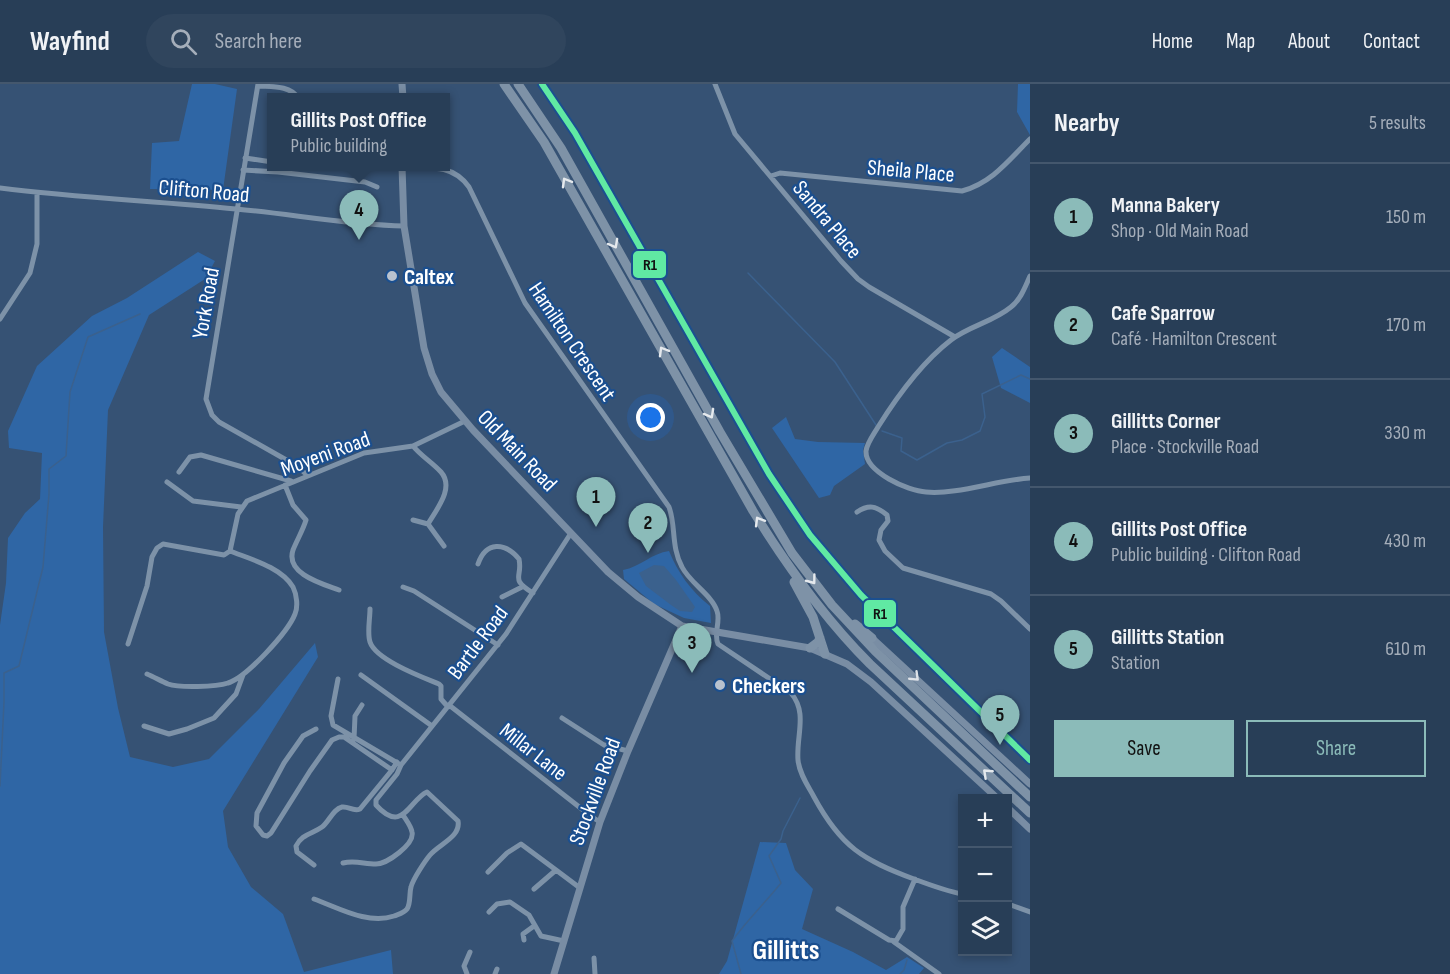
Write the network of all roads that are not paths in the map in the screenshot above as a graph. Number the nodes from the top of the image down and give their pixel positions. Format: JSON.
{"nodes":[{"id":1,"x":504,"y":84,"type":"edge"},
{"id":2,"x":518,"y":84,"type":"edge"},
{"id":3,"x":716,"y":84,"type":"edge"},
{"id":4,"x":258,"y":85,"type":"edge"},
{"id":5,"x":294,"y":93,"type":"edge"},
{"id":6,"x":1030,"y":139,"type":"edge"},
{"id":7,"x":245,"y":158,"type":"junction"},
{"id":8,"x":267,"y":161,"type":"edge"},
{"id":9,"x":243,"y":170,"type":"junction"},
{"id":10,"x":402,"y":171,"type":"edge"},
{"id":11,"x":450,"y":171,"type":"edge"},
{"id":12,"x":771,"y":176,"type":"junction"},
{"id":13,"x":377,"y":187,"type":"dead end"},
{"id":14,"x":0,"y":188,"type":"edge"},
{"id":15,"x":38,"y":193,"type":"junction"},
{"id":16,"x":237,"y":209,"type":"junction"},
{"id":17,"x":404,"y":226,"type":"junction"},
{"id":18,"x":1030,"y":276,"type":"edge"},
{"id":19,"x":0,"y":319,"type":"edge"},
{"id":20,"x":955,"y":337,"type":"junction"},
{"id":21,"x":465,"y":421,"type":"junction"},
{"id":22,"x":413,"y":446,"type":"junction"},
{"id":23,"x":179,"y":472,"type":"dead end"},
{"id":24,"x":307,"y":475,"type":"junction"},
{"id":25,"x":1030,"y":478,"type":"edge"},
{"id":26,"x":167,"y":482,"type":"dead end"},
{"id":27,"x":292,"y":482,"type":"junction"},
{"id":28,"x":285,"y":485,"type":"junction"},
{"id":29,"x":241,"y":507,"type":"junction"},
{"id":30,"x":856,"y":512,"type":"dead end"},
{"id":31,"x":413,"y":520,"type":"dead end"},
{"id":32,"x":428,"y":524,"type":"junction"},
{"id":33,"x":571,"y":533,"type":"junction"},
{"id":34,"x":444,"y":546,"type":"dead end"},
{"id":35,"x":230,"y":551,"type":"junction"},
{"id":36,"x":778,"y":552,"type":"junction"},
{"id":37,"x":478,"y":564,"type":"dead end"},
{"id":38,"x":403,"y":587,"type":"dead end"},
{"id":39,"x":522,"y":587,"type":"junction"},
{"id":40,"x":339,"y":590,"type":"dead end"},
{"id":41,"x":533,"y":593,"type":"junction"},
{"id":42,"x":502,"y":597,"type":"dead end"},
{"id":43,"x":832,"y":606,"type":"junction"},
{"id":44,"x":370,"y":609,"type":"dead end"},
{"id":45,"x":682,"y":626,"type":"junction"},
{"id":46,"x":1030,"y":629,"type":"edge"},
{"id":47,"x":716,"y":633,"type":"junction"},
{"id":48,"x":820,"y":638,"type":"junction"},
{"id":49,"x":872,"y":638,"type":"joint"},
{"id":50,"x":128,"y":644,"type":"dead end"},
{"id":51,"x":498,"y":645,"type":"junction"},
{"id":52,"x":810,"y":648,"type":"junction"},
{"id":53,"x":825,"y":654,"type":"junction"},
{"id":54,"x":244,"y":673,"type":"junction"},
{"id":55,"x":147,"y":674,"type":"dead end"},
{"id":56,"x":361,"y":675,"type":"dead end"},
{"id":57,"x":338,"y":679,"type":"dead end"},
{"id":58,"x":362,"y":705,"type":"dead end"},
{"id":59,"x":449,"y":706,"type":"junction"},
{"id":60,"x":562,"y":718,"type":"dead end"},
{"id":61,"x":144,"y":726,"type":"dead end"},
{"id":62,"x":432,"y":726,"type":"junction"},
{"id":63,"x":316,"y":729,"type":"dead end"},
{"id":64,"x":354,"y":739,"type":"junction"},
{"id":65,"x":628,"y":751,"type":"junction"},
{"id":66,"x":399,"y":764,"type":"junction"},
{"id":67,"x":392,"y":770,"type":"junction"},
{"id":68,"x":1030,"y":784,"type":"edge"},
{"id":69,"x":993,"y":794,"type":"edge"},
{"id":70,"x":1030,"y":796,"type":"edge"},
{"id":71,"x":1012,"y":812,"type":"edge"},
{"id":72,"x":1030,"y":813,"type":"edge"},
{"id":73,"x":403,"y":815,"type":"junction"},
{"id":74,"x":600,"y":822,"type":"junction"},
{"id":75,"x":1030,"y":829,"type":"edge"},
{"id":76,"x":343,"y":863,"type":"dead end"},
{"id":77,"x":314,"y":865,"type":"dead end"},
{"id":78,"x":556,"y":870,"type":"junction"},
{"id":79,"x":488,"y":872,"type":"dead end"},
{"id":80,"x":915,"y":879,"type":"junction"},
{"id":81,"x":580,"y":888,"type":"junction"},
{"id":82,"x":534,"y":889,"type":"dead end"},
{"id":83,"x":958,"y":892,"type":"edge"},
{"id":84,"x":314,"y":899,"type":"dead end"},
{"id":85,"x":1012,"y":905,"type":"edge"},
{"id":86,"x":838,"y":909,"type":"dead end"},
{"id":87,"x":489,"y":912,"type":"dead end"},
{"id":88,"x":1030,"y":912,"type":"edge"},
{"id":89,"x":534,"y":927,"type":"junction"},
{"id":90,"x":524,"y":940,"type":"dead end"},
{"id":91,"x":564,"y":941,"type":"junction"},
{"id":92,"x":894,"y":942,"type":"junction"},
{"id":93,"x":470,"y":952,"type":"dead end"},
{"id":94,"x":594,"y":958,"type":"dead end"},
{"id":95,"x":467,"y":974,"type":"edge"},
{"id":96,"x":554,"y":974,"type":"edge"},
{"id":97,"x":595,"y":974,"type":"edge"},
{"id":98,"x":939,"y":974,"type":"edge"}],
"edges":[{"from":36,"to":1,"type":"highway","one_way":true},
{"from":2,"to":43,"type":"highway","one_way":true},
{"from":3,"to":12,"type":"street","name":"Sandra Place"},
{"from":4,"to":5,"type":"street"},
{"from":4,"to":7,"type":"street","name":"York Road"},
{"from":6,"to":12,"type":"street","name":"Sheila Place"},
{"from":7,"to":8,"type":"street"},
{"from":7,"to":9,"type":"street","name":"York Road"},
{"from":9,"to":13,"type":"street"},
{"from":9,"to":16,"type":"street","name":"York Road"},
{"from":10,"to":17,"type":"street","name":"Old Main Road"},
{"from":11,"to":47,"type":"street","name":"Hamilton Crescent"},
{"from":12,"to":20,"type":"street","name":"Sandra Place"},
{"from":14,"to":15,"type":"street","name":"Clifton Road"},
{"from":15,"to":16,"type":"street","name":"Clifton Road"},
{"from":15,"to":19,"type":"street"},
{"from":16,"to":17,"type":"street","name":"Clifton Road"},
{"from":16,"to":24,"type":"street","name":"York Road"},
{"from":17,"to":21,"type":"street","name":"Old Main Road"},
{"from":18,"to":20,"type":"street"},
{"from":20,"to":25,"type":"street"},
{"from":21,"to":22,"type":"street","name":"Moyeni Road"},
{"from":21,"to":33,"type":"street","name":"Old Main Road"},
{"from":22,"to":24,"type":"street","name":"Moyeni Road"},
{"from":22,"to":32,"type":"street"},
{"from":23,"to":27,"type":"street"},
{"from":24,"to":27,"type":"street","name":"Moyeni Road"},
{"from":26,"to":29,"type":"street"},
{"from":27,"to":28,"type":"street","name":"Moyeni Road"},
{"from":28,"to":29,"type":"street","name":"Moyeni Road"},
{"from":28,"to":40,"type":"street"},
{"from":29,"to":35,"type":"street"},
{"from":30,"to":46,"type":"street"},
{"from":31,"to":32,"type":"street"},
{"from":32,"to":34,"type":"street"},
{"from":33,"to":41,"type":"street","name":"Bartle Road"},
{"from":33,"to":45,"type":"street","name":"Old Main Road"},
{"from":35,"to":50,"type":"street"},
{"from":35,"to":54,"type":"street"},
{"from":36,"to":48,"type":"highway"},
{"from":72,"to":36,"type":"highway","one_way":true},
{"from":37,"to":39,"type":"street"},
{"from":38,"to":51,"type":"street"},
{"from":39,"to":41,"type":"street"},
{"from":39,"to":42,"type":"street"},
{"from":41,"to":51,"type":"street","name":"Bartle Road"},
{"from":43,"to":49,"type":"highway"},
{"from":43,"to":70,"type":"highway"},
{"from":44,"to":59,"type":"street"},
{"from":45,"to":47,"type":"street","name":"Old Main Road"},
{"from":45,"to":65,"type":"street","name":"Stockville Road"},
{"from":47,"to":52,"type":"street","name":"Old Main Road"},
{"from":47,"to":80,"type":"street"},
{"from":48,"to":52,"type":"highway"},
{"from":48,"to":53,"type":"highway"},
{"from":49,"to":68,"type":"street","one_way":true},
{"from":51,"to":59,"type":"street","name":"Bartle Road"},
{"from":52,"to":53,"type":"street","name":"Old Main Road"},
{"from":53,"to":69,"type":"street","name":"Old Main Road"},
{"from":54,"to":55,"type":"street"},
{"from":54,"to":61,"type":"street"},
{"from":56,"to":62,"type":"street"},
{"from":57,"to":64,"type":"street"},
{"from":58,"to":64,"type":"street"},
{"from":59,"to":62,"type":"street","name":"Bartle Road"},
{"from":59,"to":74,"type":"street","name":"Millar Lane"},
{"from":60,"to":65,"type":"street"},
{"from":62,"to":66,"type":"street","name":"Bartle Road"},
{"from":63,"to":67,"type":"street"},
{"from":64,"to":66,"type":"street"},
{"from":65,"to":74,"type":"street","name":"Stockville Road"},
{"from":66,"to":67,"type":"street"},
{"from":66,"to":73,"type":"street"},
{"from":67,"to":77,"type":"street"},
{"from":71,"to":75,"type":"street"},
{"from":73,"to":76,"type":"street"},
{"from":73,"to":84,"type":"street"},
{"from":74,"to":81,"type":"street","name":"Stockville Road"},
{"from":78,"to":79,"type":"street"},
{"from":78,"to":81,"type":"street"},
{"from":78,"to":82,"type":"street"},
{"from":80,"to":83,"type":"street"},
{"from":80,"to":92,"type":"street"},
{"from":81,"to":91,"type":"street","name":"Stockville Road"},
{"from":85,"to":88,"type":"street"},
{"from":86,"to":92,"type":"street"},
{"from":87,"to":89,"type":"street"},
{"from":89,"to":90,"type":"street"},
{"from":89,"to":91,"type":"street"},
{"from":91,"to":96,"type":"street","name":"Stockville Road"},
{"from":92,"to":98,"type":"street"},
{"from":93,"to":95,"type":"street"},
{"from":94,"to":97,"type":"street"}]}
